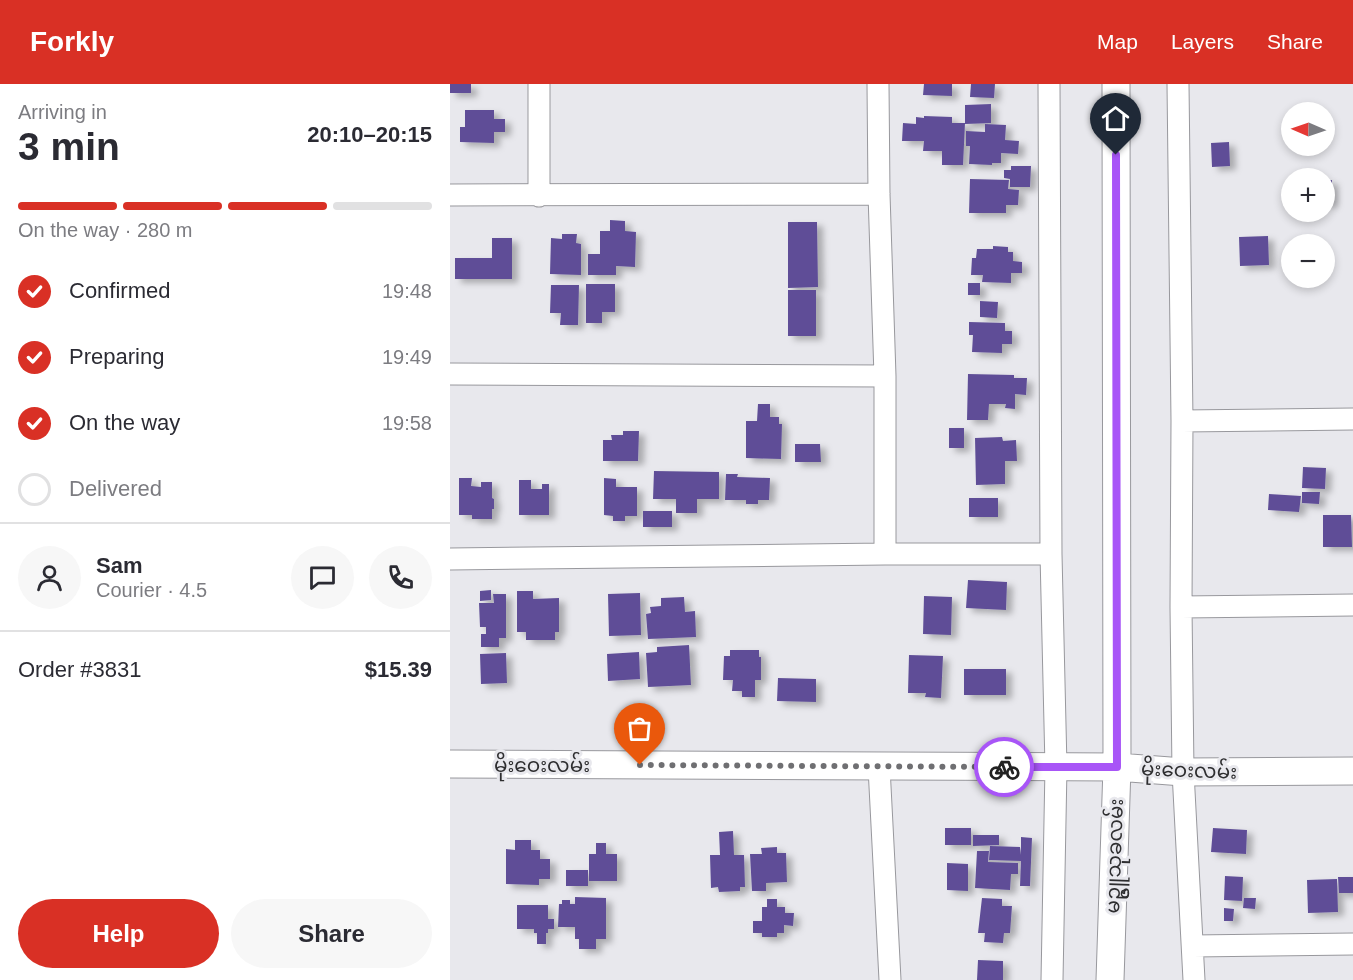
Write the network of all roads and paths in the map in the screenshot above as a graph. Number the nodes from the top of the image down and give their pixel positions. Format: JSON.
{"nodes":[{"id":1,"x":539,"y":84,"type":"edge"},
{"id":2,"x":878,"y":84,"type":"edge"},
{"id":3,"x":1049,"y":84,"type":"edge"},
{"id":4,"x":1116,"y":84,"type":"edge"},
{"id":5,"x":1178,"y":84,"type":"edge"},
{"id":6,"x":879,"y":194,"type":"junction"},
{"id":7,"x":450,"y":195,"type":"edge"},
{"id":8,"x":539,"y":196,"type":"junction"},
{"id":9,"x":450,"y":374,"type":"edge"},
{"id":10,"x":885,"y":376,"type":"junction"},
{"id":11,"x":1353,"y":419,"type":"edge"},
{"id":12,"x":1182,"y":421,"type":"junction"},
{"id":13,"x":885,"y":554,"type":"junction"},
{"id":14,"x":1052,"y":554,"type":"junction"},
{"id":15,"x":450,"y":559,"type":"edge"},
{"id":16,"x":1353,"y":605,"type":"edge"},
{"id":17,"x":1181,"y":607,"type":"junction"},
{"id":18,"x":450,"y":764,"type":"edge"},
{"id":19,"x":879,"y":767,"type":"junction"},
{"id":20,"x":1056,"y":767,"type":"junction"},
{"id":21,"x":1117,"y":767,"type":"junction"},
{"id":22,"x":1353,"y":771,"type":"edge"},
{"id":23,"x":1183,"y":772,"type":"junction"},
{"id":24,"x":1353,"y":945,"type":"edge"},
{"id":25,"x":1193,"y":946,"type":"junction"},
{"id":26,"x":890,"y":980,"type":"edge"},
{"id":27,"x":1052,"y":980,"type":"edge"},
{"id":28,"x":1110,"y":980,"type":"edge"},
{"id":29,"x":1194,"y":980,"type":"edge"}],
"edges":[{"from":1,"to":8,"type":"street"},
{"from":2,"to":6,"type":"street"},
{"from":3,"to":14,"type":"street"},
{"from":4,"to":21,"type":"street","name":"မဥ္ဇူသုခလမ်း"},
{"from":5,"to":12,"type":"street"},
{"from":6,"to":8,"type":"street"},
{"from":6,"to":10,"type":"street"},
{"from":7,"to":8,"type":"street"},
{"from":9,"to":10,"type":"street"},
{"from":10,"to":13,"type":"street"},
{"from":11,"to":12,"type":"street"},
{"from":12,"to":17,"type":"street"},
{"from":13,"to":14,"type":"street"},
{"from":13,"to":15,"type":"street"},
{"from":14,"to":20,"type":"street"},
{"from":16,"to":17,"type":"street"},
{"from":17,"to":23,"type":"street"},
{"from":18,"to":19,"type":"street","name":"မိုးဝေးလမ်း"},
{"from":19,"to":20,"type":"street","name":"မိုးဝေးလမ်း"},
{"from":19,"to":26,"type":"street"},
{"from":20,"to":21,"type":"street","name":"မိုးဝေးလမ်း"},
{"from":20,"to":27,"type":"street"},
{"from":21,"to":23,"type":"street","name":"မိုးဝေးလမ်း"},
{"from":21,"to":28,"type":"street","name":"မဥ္ဇူသုခလမ်း"},
{"from":22,"to":23,"type":"street","name":"မိုးဝေးလမ်း"},
{"from":23,"to":25,"type":"street"},
{"from":24,"to":25,"type":"street"},
{"from":25,"to":29,"type":"street"}]}
